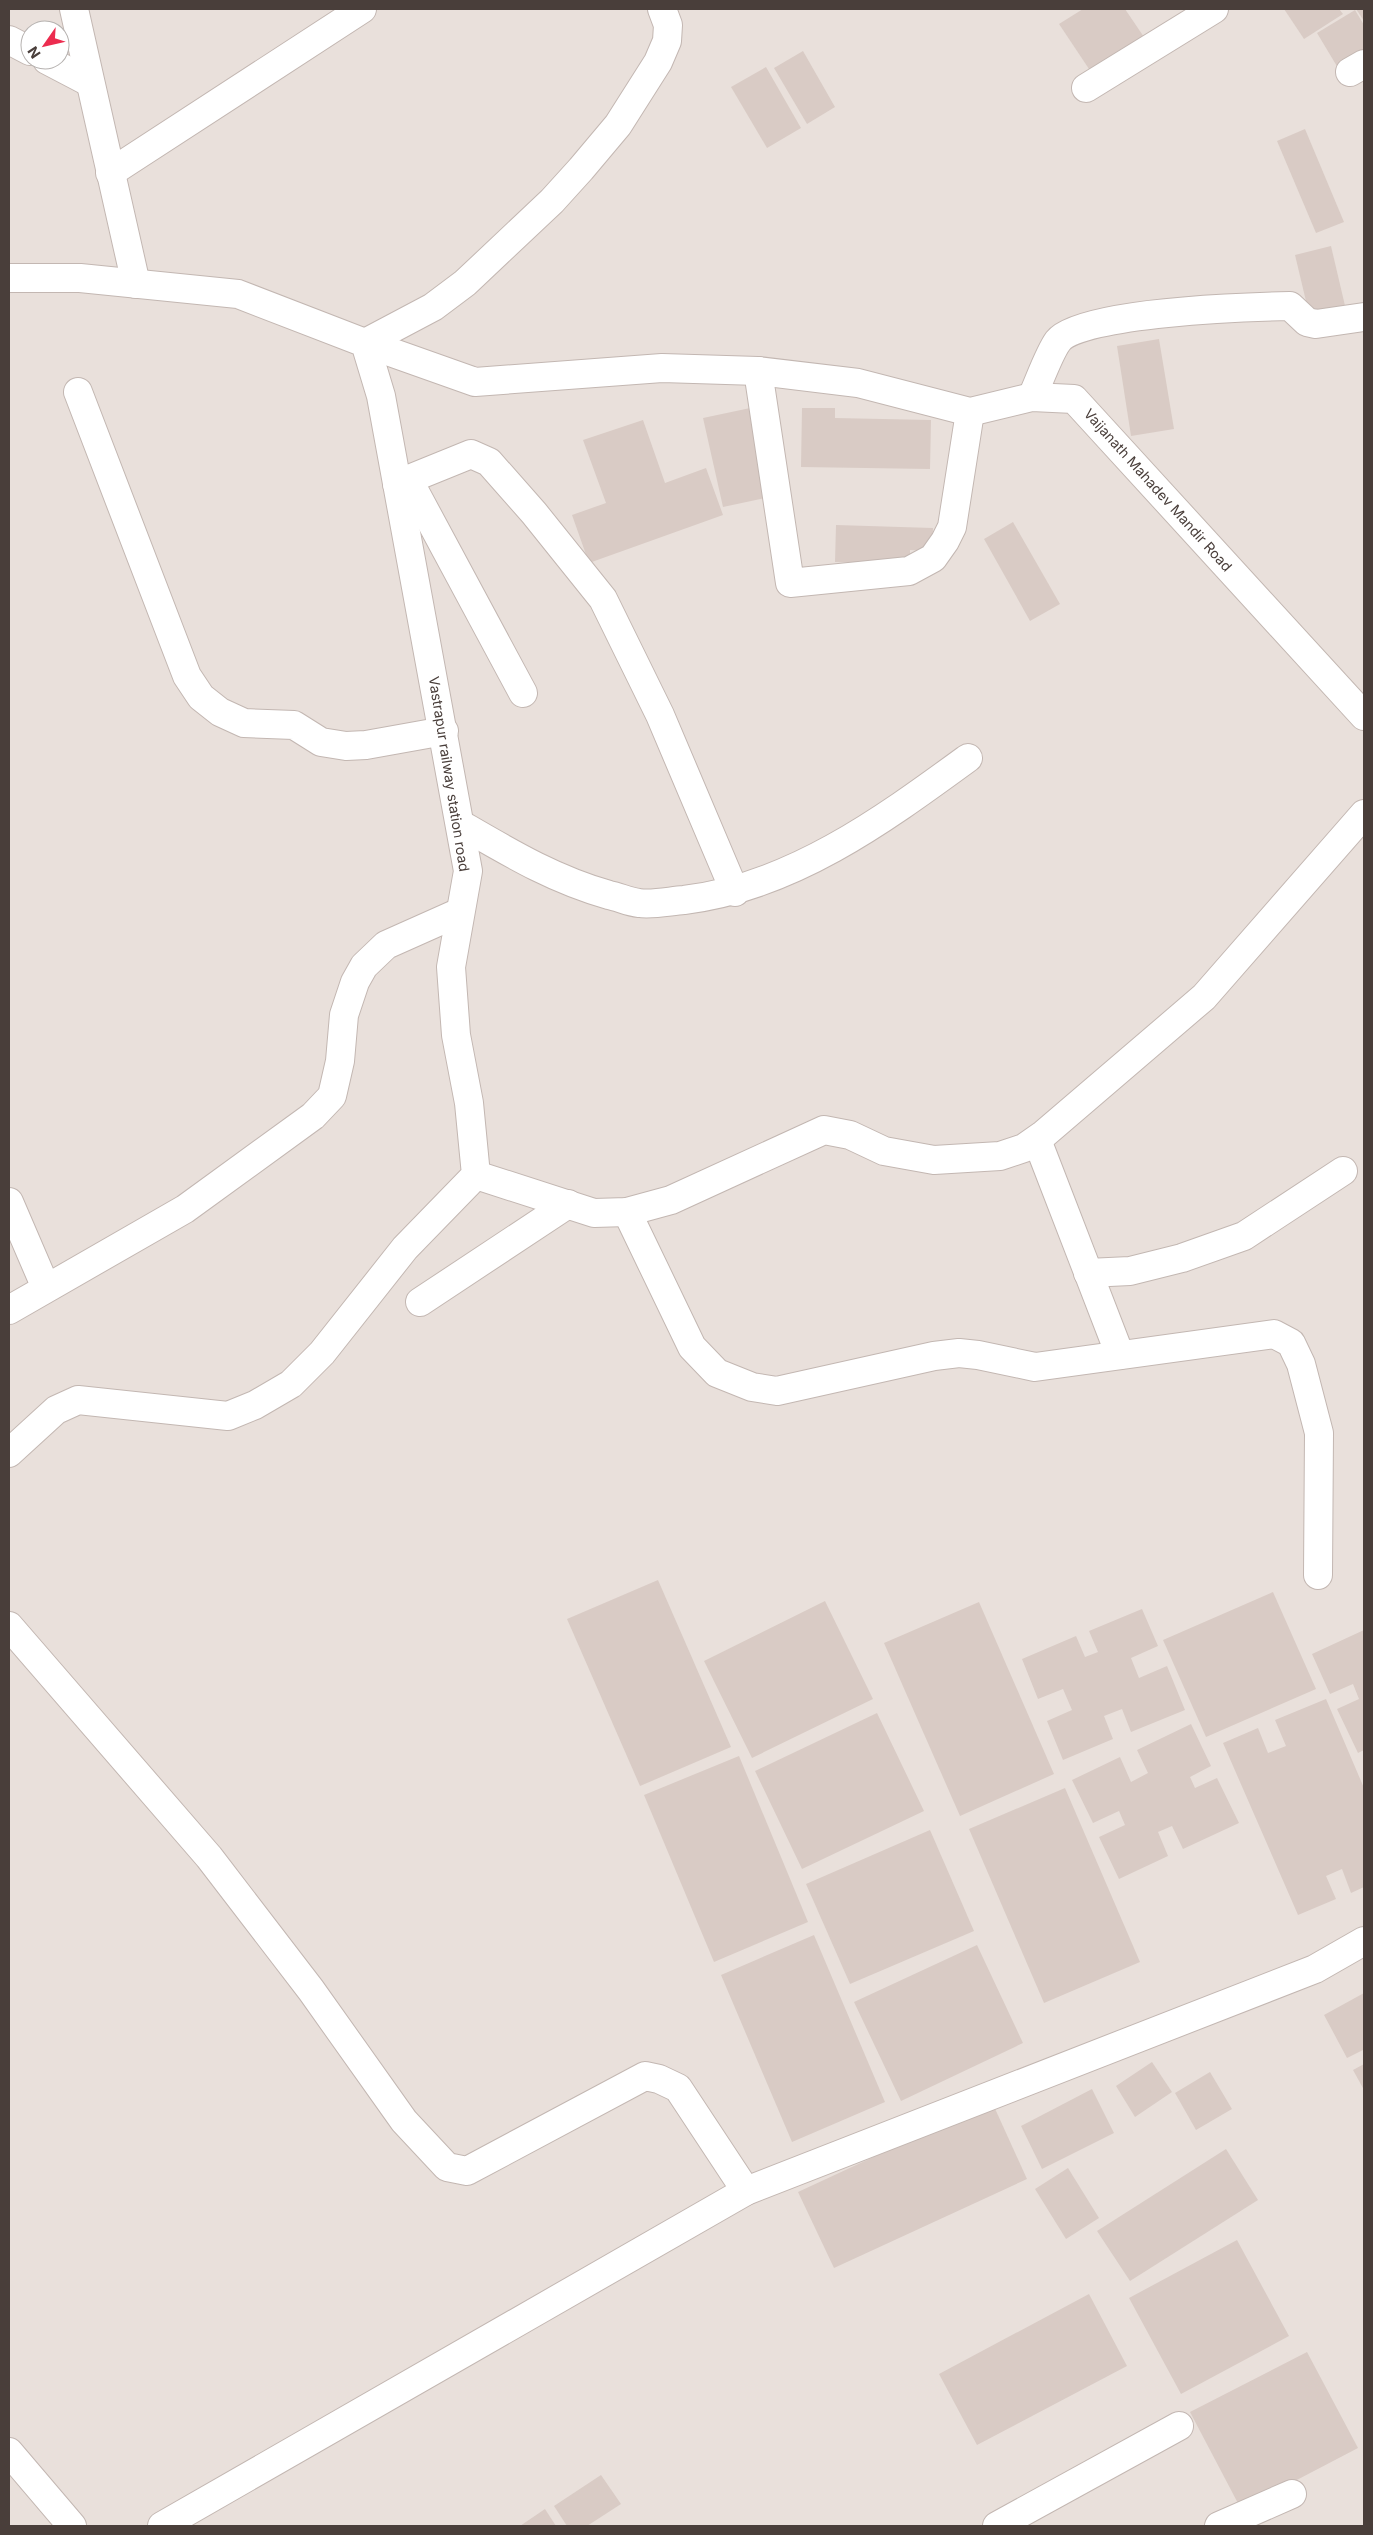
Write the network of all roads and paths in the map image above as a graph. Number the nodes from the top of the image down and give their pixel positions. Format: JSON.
{"nodes":[{"id":1,"x":74,"y":9,"type":"edge"},
{"id":2,"x":362,"y":9,"type":"edge"},
{"id":3,"x":1214,"y":9,"type":"edge"},
{"id":4,"x":670,"y":14,"type":"edge"},
{"id":5,"x":66,"y":70,"type":"edge"},
{"id":6,"x":89,"y":82,"type":"junction"},
{"id":7,"x":1086,"y":88,"type":"dead end"},
{"id":8,"x":110,"y":173,"type":"junction"},
{"id":9,"x":9,"y":278,"type":"edge"},
{"id":10,"x":136,"y":284,"type":"junction"},
{"id":11,"x":1364,"y":317,"type":"edge"},
{"id":12,"x":365,"y":343,"type":"junction"},
{"id":13,"x":758,"y":371,"type":"junction"},
{"id":14,"x":78,"y":392,"type":"dead end"},
{"id":15,"x":1032,"y":397,"type":"junction"},
{"id":16,"x":970,"y":412,"type":"junction"},
{"id":17,"x":403,"y":482,"type":"junction"},
{"id":18,"x":523,"y":693,"type":"dead end"},
{"id":19,"x":1364,"y":716,"type":"edge"},
{"id":20,"x":444,"y":731,"type":"junction"},
{"id":21,"x":968,"y":758,"type":"dead end"},
{"id":22,"x":1364,"y":814,"type":"edge"},
{"id":23,"x":460,"y":824,"type":"junction"},
{"id":24,"x":735,"y":892,"type":"junction"},
{"id":25,"x":460,"y":912,"type":"junction"},
{"id":26,"x":1037,"y":1140,"type":"junction"},
{"id":27,"x":1343,"y":1171,"type":"dead end"},
{"id":28,"x":476,"y":1175,"type":"junction"},
{"id":29,"x":9,"y":1202,"type":"edge"},
{"id":30,"x":568,"y":1204,"type":"junction"},
{"id":31,"x":627,"y":1212,"type":"junction"},
{"id":32,"x":1088,"y":1273,"type":"junction"},
{"id":33,"x":46,"y":1288,"type":"junction"},
{"id":34,"x":420,"y":1302,"type":"dead end"},
{"id":35,"x":9,"y":1310,"type":"edge"},
{"id":36,"x":1120,"y":1355,"type":"junction"},
{"id":37,"x":9,"y":1453,"type":"edge"},
{"id":38,"x":1318,"y":1576,"type":"dead end"},
{"id":39,"x":9,"y":1626,"type":"edge"},
{"id":40,"x":1364,"y":1941,"type":"edge"},
{"id":41,"x":746,"y":2191,"type":"junction"},
{"id":42,"x":1179,"y":2426,"type":"dead end"},
{"id":43,"x":9,"y":2452,"type":"edge"},
{"id":44,"x":1292,"y":2494,"type":"dead end"},
{"id":45,"x":72,"y":2526,"type":"edge"},
{"id":46,"x":162,"y":2526,"type":"edge"},
{"id":47,"x":997,"y":2526,"type":"edge"},
{"id":48,"x":1219,"y":2526,"type":"edge"}],
"edges":[{"from":1,"to":6,"type":"street"},
{"from":2,"to":8,"type":"street"},
{"from":3,"to":7,"type":"street"},
{"from":4,"to":12,"type":"street"},
{"from":5,"to":6,"type":"street"},
{"from":6,"to":8,"type":"street"},
{"from":8,"to":10,"type":"street"},
{"from":9,"to":10,"type":"street"},
{"from":10,"to":12,"type":"street"},
{"from":11,"to":15,"type":"street"},
{"from":12,"to":13,"type":"street","name":"Vaijanath Mahadev Mandir Road"},
{"from":12,"to":17,"type":"street","name":"Vastrapur railway station road"},
{"from":13,"to":16,"type":"street","name":"Vaijanath Mahadev Mandir Road"},
{"from":13,"to":16,"type":"street"},
{"from":14,"to":20,"type":"street"},
{"from":15,"to":16,"type":"street","name":"Vaijanath Mahadev Mandir Road"},
{"from":15,"to":19,"type":"street","name":"Vaijanath Mahadev Mandir Road"},
{"from":17,"to":18,"type":"street"},
{"from":17,"to":20,"type":"street","name":"Vastrapur railway station road"},
{"from":17,"to":24,"type":"street"},
{"from":20,"to":23,"type":"street","name":"Vastrapur railway station road"},
{"from":21,"to":24,"type":"street"},
{"from":22,"to":26,"type":"street"},
{"from":23,"to":24,"type":"street"},
{"from":23,"to":25,"type":"street","name":"Vastrapur railway station road"},
{"from":25,"to":28,"type":"street","name":"Vastrapur railway station road"},
{"from":25,"to":33,"type":"street"},
{"from":26,"to":31,"type":"street"},
{"from":26,"to":32,"type":"street"},
{"from":27,"to":32,"type":"street"},
{"from":28,"to":30,"type":"street"},
{"from":28,"to":37,"type":"street"},
{"from":29,"to":33,"type":"street"},
{"from":30,"to":31,"type":"street"},
{"from":30,"to":34,"type":"street"},
{"from":31,"to":36,"type":"street"},
{"from":32,"to":36,"type":"street"},
{"from":33,"to":35,"type":"street"},
{"from":36,"to":38,"type":"street"},
{"from":39,"to":41,"type":"street"},
{"from":40,"to":41,"type":"street"},
{"from":41,"to":46,"type":"street"},
{"from":42,"to":47,"type":"street"},
{"from":43,"to":45,"type":"street"},
{"from":44,"to":48,"type":"street"}]}
